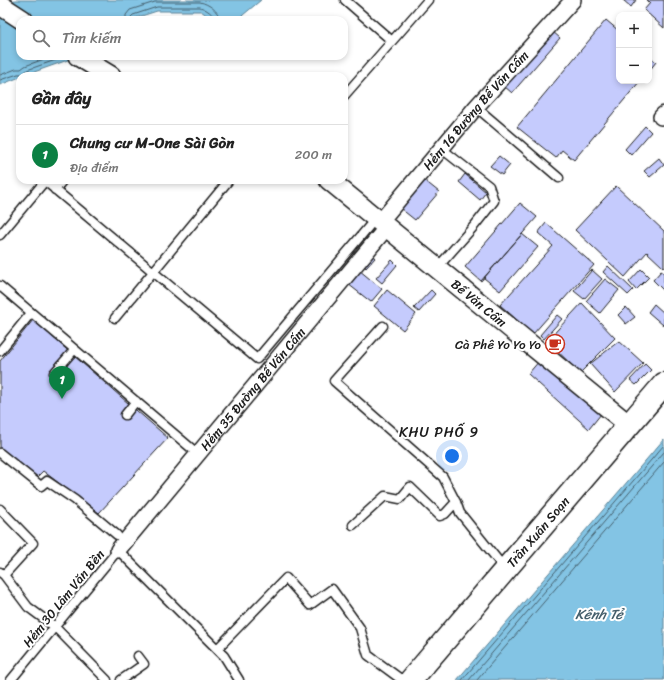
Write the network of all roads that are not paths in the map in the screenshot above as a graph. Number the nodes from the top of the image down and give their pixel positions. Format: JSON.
{"nodes":[{"id":1,"x":345,"y":0,"type":"edge"},
{"id":2,"x":428,"y":0,"type":"edge"},
{"id":3,"x":573,"y":0,"type":"edge"},
{"id":4,"x":0,"y":5,"type":"edge"},
{"id":5,"x":17,"y":16,"type":"edge"},
{"id":6,"x":392,"y":41,"type":"junction"},
{"id":7,"x":84,"y":60,"type":"edge"},
{"id":8,"x":104,"y":72,"type":"edge"},
{"id":9,"x":348,"y":91,"type":"edge"},
{"id":10,"x":476,"y":107,"type":"junction"},
{"id":11,"x":442,"y":149,"type":"junction"},
{"id":12,"x":559,"y":178,"type":"dead end"},
{"id":13,"x":43,"y":184,"type":"edge"},
{"id":14,"x":48,"y":184,"type":"edge"},
{"id":15,"x":60,"y":184,"type":"edge"},
{"id":16,"x":226,"y":184,"type":"edge"},
{"id":17,"x":335,"y":184,"type":"edge"},
{"id":18,"x":55,"y":190,"type":"junction"},
{"id":19,"x":381,"y":222,"type":"junction"},
{"id":20,"x":0,"y":234,"type":"edge"},
{"id":21,"x":437,"y":268,"type":"junction"},
{"id":22,"x":153,"y":272,"type":"junction"},
{"id":23,"x":0,"y":286,"type":"edge"},
{"id":24,"x":31,"y":313,"type":"junction"},
{"id":25,"x":115,"y":318,"type":"dead end"},
{"id":26,"x":382,"y":326,"type":"dead end"},
{"id":27,"x":74,"y":350,"type":"junction"},
{"id":28,"x":0,"y":351,"type":"edge"},
{"id":29,"x":54,"y":373,"type":"dead end"},
{"id":30,"x":664,"y":384,"type":"edge"},
{"id":31,"x":136,"y":401,"type":"junction"},
{"id":32,"x":125,"y":415,"type":"dead end"},
{"id":33,"x":629,"y":425,"type":"junction"},
{"id":34,"x":0,"y":453,"type":"edge"},
{"id":35,"x":198,"y":454,"type":"junction"},
{"id":36,"x":456,"y":502,"type":"junction"},
{"id":37,"x":0,"y":508,"type":"edge"},
{"id":38,"x":353,"y":525,"type":"dead end"},
{"id":39,"x":117,"y":534,"type":"dead end"},
{"id":40,"x":118,"y":550,"type":"junction"},
{"id":41,"x":506,"y":570,"type":"junction"},
{"id":42,"x":2,"y":573,"type":"edge"},
{"id":43,"x":55,"y":627,"type":"junction"},
{"id":44,"x":217,"y":650,"type":"junction"},
{"id":45,"x":138,"y":656,"type":"dead end"},
{"id":46,"x":11,"y":680,"type":"edge"},
{"id":47,"x":107,"y":680,"type":"edge"},
{"id":48,"x":121,"y":680,"type":"edge"},
{"id":49,"x":239,"y":680,"type":"edge"},
{"id":50,"x":402,"y":680,"type":"edge"},
{"id":51,"x":411,"y":680,"type":"edge"}],
"edges":[{"from":1,"to":6,"type":"lane"},
{"from":2,"to":6,"type":"lane"},
{"from":3,"to":10,"type":"street","name":"Hẻm 16 Đường Bế Văn Cấm"},
{"from":4,"to":5,"type":"street"},
{"from":6,"to":9,"type":"lane"},
{"from":7,"to":8,"type":"street"},
{"from":10,"to":11,"type":"street","name":"Hẻm 16 Đường Bế Văn Cấm"},
{"from":10,"to":12,"type":"lane"},
{"from":11,"to":19,"type":"street","name":"Hẻm 16 Đường Bế Văn Cấm"},
{"from":11,"to":21,"type":"lane"},
{"from":13,"to":20,"type":"lane"},
{"from":14,"to":18,"type":"lane"},
{"from":15,"to":18,"type":"lane"},
{"from":16,"to":22,"type":"lane"},
{"from":17,"to":19,"type":"street","name":"Bế Văn Cấm"},
{"from":18,"to":22,"type":"lane"},
{"from":19,"to":21,"type":"street","name":"Bế Văn Cấm"},
{"from":19,"to":22,"type":"lane"},
{"from":19,"to":35,"type":"street","name":"Hẻm 35 Đường Bế Văn Cấm"},
{"from":21,"to":33,"type":"street","name":"Bế Văn Cấm"},
{"from":22,"to":25,"type":"lane"},
{"from":23,"to":24,"type":"lane"},
{"from":24,"to":27,"type":"lane"},
{"from":24,"to":28,"type":"lane"},
{"from":26,"to":36,"type":"lane"},
{"from":27,"to":29,"type":"lane"},
{"from":27,"to":31,"type":"lane"},
{"from":30,"to":33,"type":"main road","name":"Trần Xuân Soạn"},
{"from":31,"to":32,"type":"lane"},
{"from":31,"to":35,"type":"lane"},
{"from":33,"to":41,"type":"main road","name":"Trần Xuân Soạn"},
{"from":34,"to":39,"type":"lane"},
{"from":35,"to":40,"type":"street","name":"Hẻm 35 Đường Bế Văn Cấm"},
{"from":36,"to":38,"type":"lane"},
{"from":36,"to":41,"type":"lane"},
{"from":37,"to":42,"type":"lane"},
{"from":40,"to":43,"type":"lane","name":"Hẻm 30 Lâm Văn Bền"},
{"from":40,"to":44,"type":"lane"},
{"from":41,"to":51,"type":"main road","name":"Trần Xuân Soạn"},
{"from":42,"to":43,"type":"lane"},
{"from":43,"to":46,"type":"lane","name":"Hẻm 30 Lâm Văn Bền"},
{"from":43,"to":47,"type":"lane"},
{"from":44,"to":49,"type":"lane"},
{"from":44,"to":50,"type":"lane"},
{"from":45,"to":48,"type":"lane"}]}
